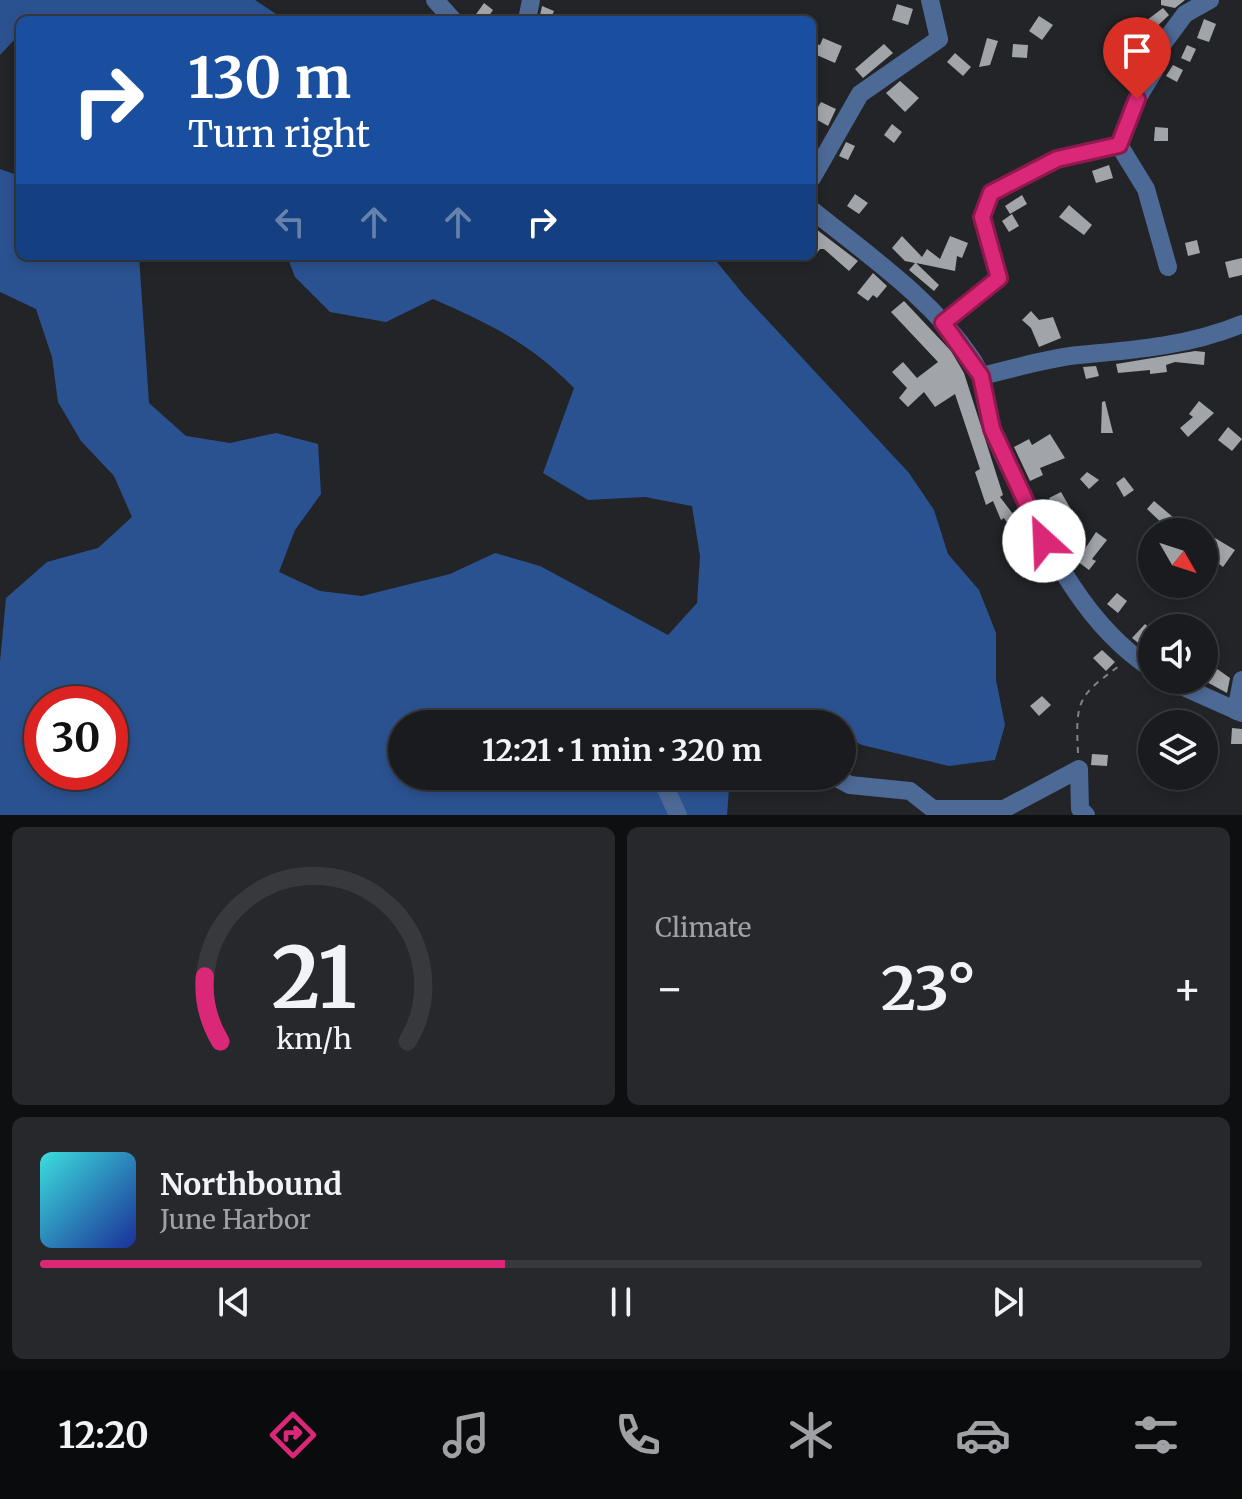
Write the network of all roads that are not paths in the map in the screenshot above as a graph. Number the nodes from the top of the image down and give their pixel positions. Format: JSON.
{"nodes":[{"id":1,"x":435,"y":0,"type":"edge"},
{"id":2,"x":930,"y":0,"type":"edge"},
{"id":3,"x":1210,"y":0,"type":"edge"},
{"id":4,"x":449,"y":16,"type":"edge"},
{"id":5,"x":1119,"y":145,"type":"junction"},
{"id":6,"x":816,"y":171,"type":"edge"},
{"id":7,"x":816,"y":213,"type":"edge"},
{"id":8,"x":1168,"y":267,"type":"dead end"},
{"id":9,"x":943,"y":323,"type":"junction"},
{"id":10,"x":1242,"y":324,"type":"edge"},
{"id":11,"x":981,"y":376,"type":"junction"},
{"id":12,"x":1138,"y":661,"type":"edge"},
{"id":13,"x":1242,"y":680,"type":"edge"},
{"id":14,"x":1199,"y":694,"type":"edge"},
{"id":15,"x":1239,"y":712,"type":"edge"},
{"id":16,"x":856,"y":786,"type":"edge"},
{"id":17,"x":666,"y":790,"type":"edge"},
{"id":18,"x":678,"y":815,"type":"edge"},
{"id":19,"x":1086,"y":815,"type":"edge"}],
"edges":[{"from":1,"to":4,"type":"street"},
{"from":2,"to":6,"type":"street"},
{"from":3,"to":5,"type":"street"},
{"from":5,"to":8,"type":"street"},
{"from":5,"to":9,"type":"street"},
{"from":7,"to":9,"type":"street"},
{"from":9,"to":11,"type":"street"},
{"from":10,"to":11,"type":"street"},
{"from":11,"to":12,"type":"street"},
{"from":13,"to":15,"type":"street"},
{"from":14,"to":15,"type":"street"},
{"from":16,"to":19,"type":"street"},
{"from":17,"to":18,"type":"street"}]}
